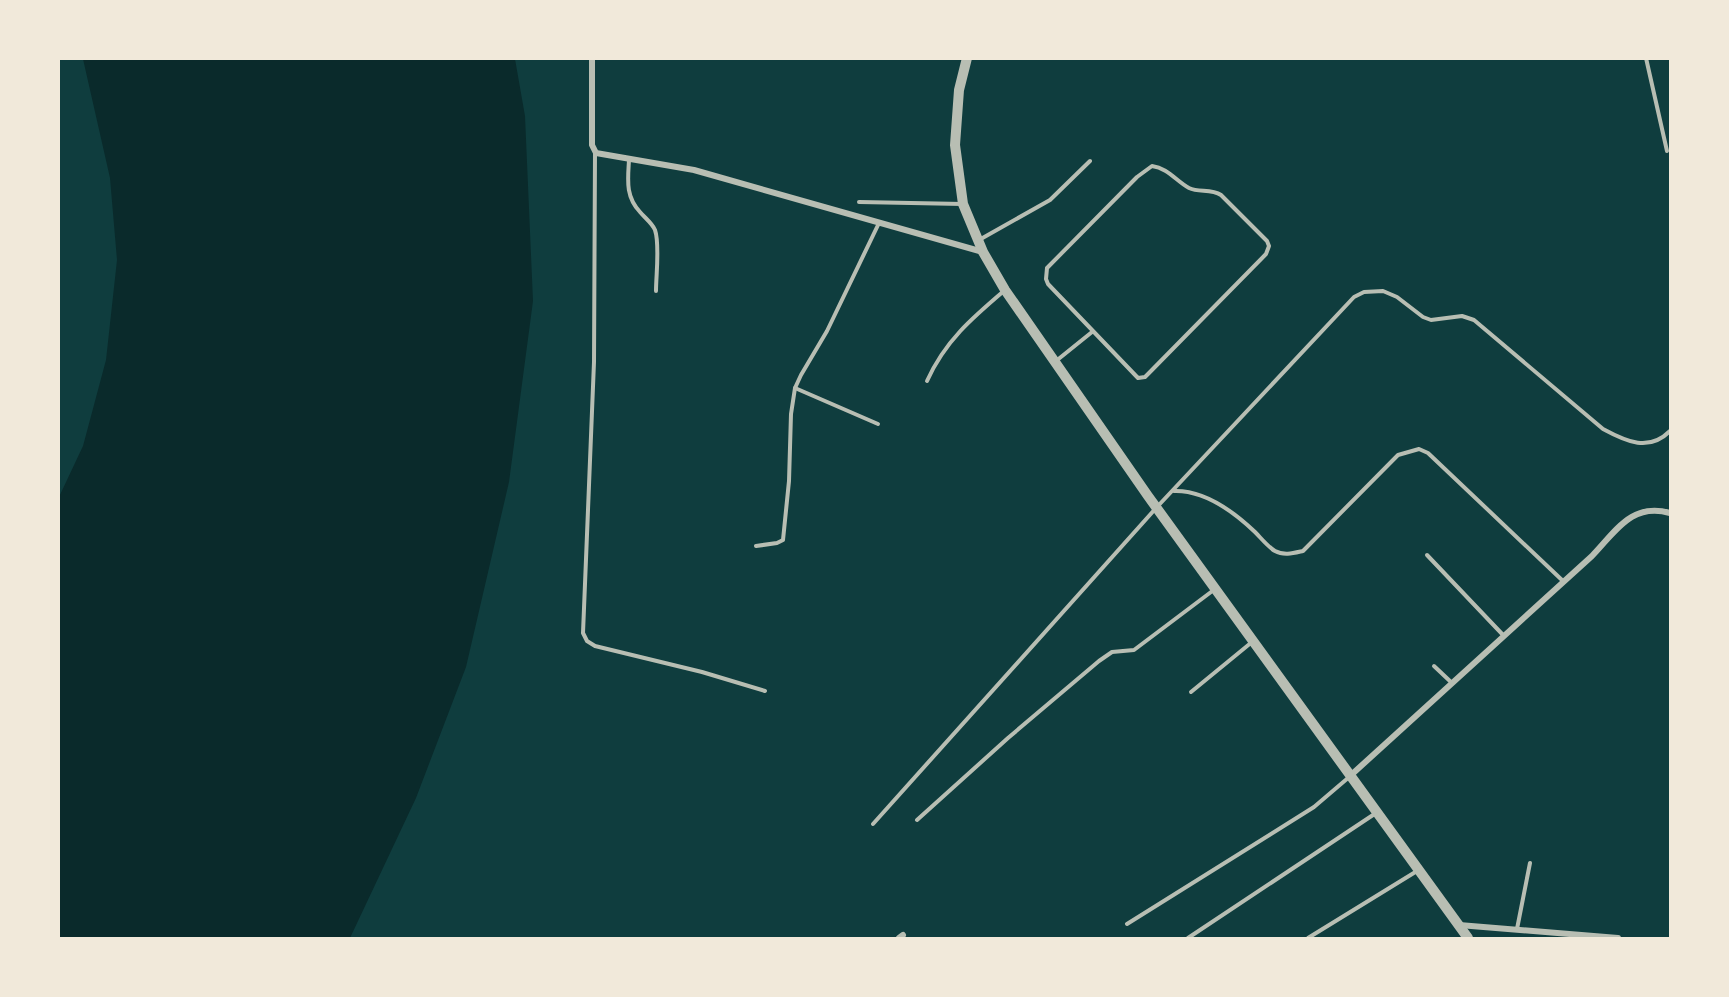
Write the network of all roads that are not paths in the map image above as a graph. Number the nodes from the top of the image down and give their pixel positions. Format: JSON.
{"nodes":[{"id":1,"x":592,"y":58,"type":"edge"},
{"id":2,"x":967,"y":58,"type":"edge"},
{"id":3,"x":1646,"y":58,"type":"edge"},
{"id":4,"x":1666,"y":151,"type":"dead end"},
{"id":5,"x":595,"y":152,"type":"junction"},
{"id":6,"x":629,"y":159,"type":"junction"},
{"id":7,"x":1090,"y":161,"type":"dead end"},
{"id":8,"x":859,"y":202,"type":"dead end"},
{"id":9,"x":963,"y":204,"type":"junction"},
{"id":10,"x":879,"y":222,"type":"junction"},
{"id":11,"x":979,"y":240,"type":"junction"},
{"id":12,"x":983,"y":252,"type":"junction"},
{"id":13,"x":1005,"y":290,"type":"junction"},
{"id":14,"x":656,"y":291,"type":"dead end"},
{"id":15,"x":1092,"y":332,"type":"junction"},
{"id":16,"x":1055,"y":362,"type":"junction"},
{"id":17,"x":927,"y":381,"type":"dead end"},
{"id":18,"x":795,"y":388,"type":"junction"},
{"id":19,"x":878,"y":424,"type":"dead end"},
{"id":20,"x":1671,"y":431,"type":"edge"},
{"id":21,"x":1173,"y":491,"type":"junction"},
{"id":22,"x":1157,"y":507,"type":"junction"},
{"id":23,"x":1671,"y":513,"type":"edge"},
{"id":24,"x":756,"y":546,"type":"dead end"},
{"id":25,"x":1427,"y":555,"type":"dead end"},
{"id":26,"x":1563,"y":581,"type":"junction"},
{"id":27,"x":1215,"y":589,"type":"junction"},
{"id":28,"x":1504,"y":637,"type":"junction"},
{"id":29,"x":1253,"y":642,"type":"junction"},
{"id":30,"x":1434,"y":666,"type":"dead end"},
{"id":31,"x":1452,"y":683,"type":"junction"},
{"id":32,"x":765,"y":691,"type":"dead end"},
{"id":33,"x":1191,"y":692,"type":"dead end"},
{"id":34,"x":1350,"y":776,"type":"junction"},
{"id":35,"x":1377,"y":813,"type":"junction"},
{"id":36,"x":917,"y":820,"type":"dead end"},
{"id":37,"x":873,"y":824,"type":"dead end"},
{"id":38,"x":1530,"y":863,"type":"dead end"},
{"id":39,"x":1418,"y":870,"type":"junction"},
{"id":40,"x":1126,"y":924,"type":"dead end"},
{"id":41,"x":1516,"y":930,"type":"junction"},
{"id":42,"x":1463,"y":931,"type":"edge"},
{"id":43,"x":1188,"y":939,"type":"edge"},
{"id":44,"x":1308,"y":939,"type":"edge"},
{"id":45,"x":1618,"y":939,"type":"edge"}],
"edges":[{"from":1,"to":5,"type":"street"},
{"from":2,"to":9,"type":"street"},
{"from":3,"to":4,"type":"lane"},
{"from":5,"to":6,"type":"street"},
{"from":5,"to":32,"type":"lane"},
{"from":6,"to":10,"type":"street"},
{"from":6,"to":14,"type":"lane"},
{"from":7,"to":11,"type":"lane"},
{"from":8,"to":9,"type":"lane"},
{"from":9,"to":11,"type":"street"},
{"from":10,"to":12,"type":"street"},
{"from":10,"to":18,"type":"lane"},
{"from":11,"to":12,"type":"street"},
{"from":12,"to":13,"type":"street"},
{"from":13,"to":16,"type":"street"},
{"from":13,"to":17,"type":"lane"},
{"from":15,"to":15,"type":"lane"},
{"from":15,"to":16,"type":"lane"},
{"from":16,"to":22,"type":"street"},
{"from":18,"to":19,"type":"lane"},
{"from":18,"to":24,"type":"lane"},
{"from":20,"to":21,"type":"lane"},
{"from":21,"to":22,"type":"lane"},
{"from":21,"to":26,"type":"lane"},
{"from":22,"to":27,"type":"street"},
{"from":22,"to":37,"type":"lane"},
{"from":23,"to":26,"type":"street"},
{"from":25,"to":28,"type":"lane"},
{"from":26,"to":28,"type":"street"},
{"from":27,"to":29,"type":"street"},
{"from":27,"to":36,"type":"lane"},
{"from":28,"to":31,"type":"street"},
{"from":29,"to":33,"type":"lane"},
{"from":29,"to":34,"type":"street"},
{"from":30,"to":31,"type":"lane"},
{"from":31,"to":34,"type":"street"},
{"from":34,"to":35,"type":"street"},
{"from":34,"to":40,"type":"lane"},
{"from":35,"to":39,"type":"street"},
{"from":35,"to":43,"type":"lane"},
{"from":38,"to":41,"type":"lane"},
{"from":39,"to":42,"type":"street"},
{"from":39,"to":44,"type":"lane"},
{"from":41,"to":42,"type":"street"},
{"from":41,"to":45,"type":"street"}]}
